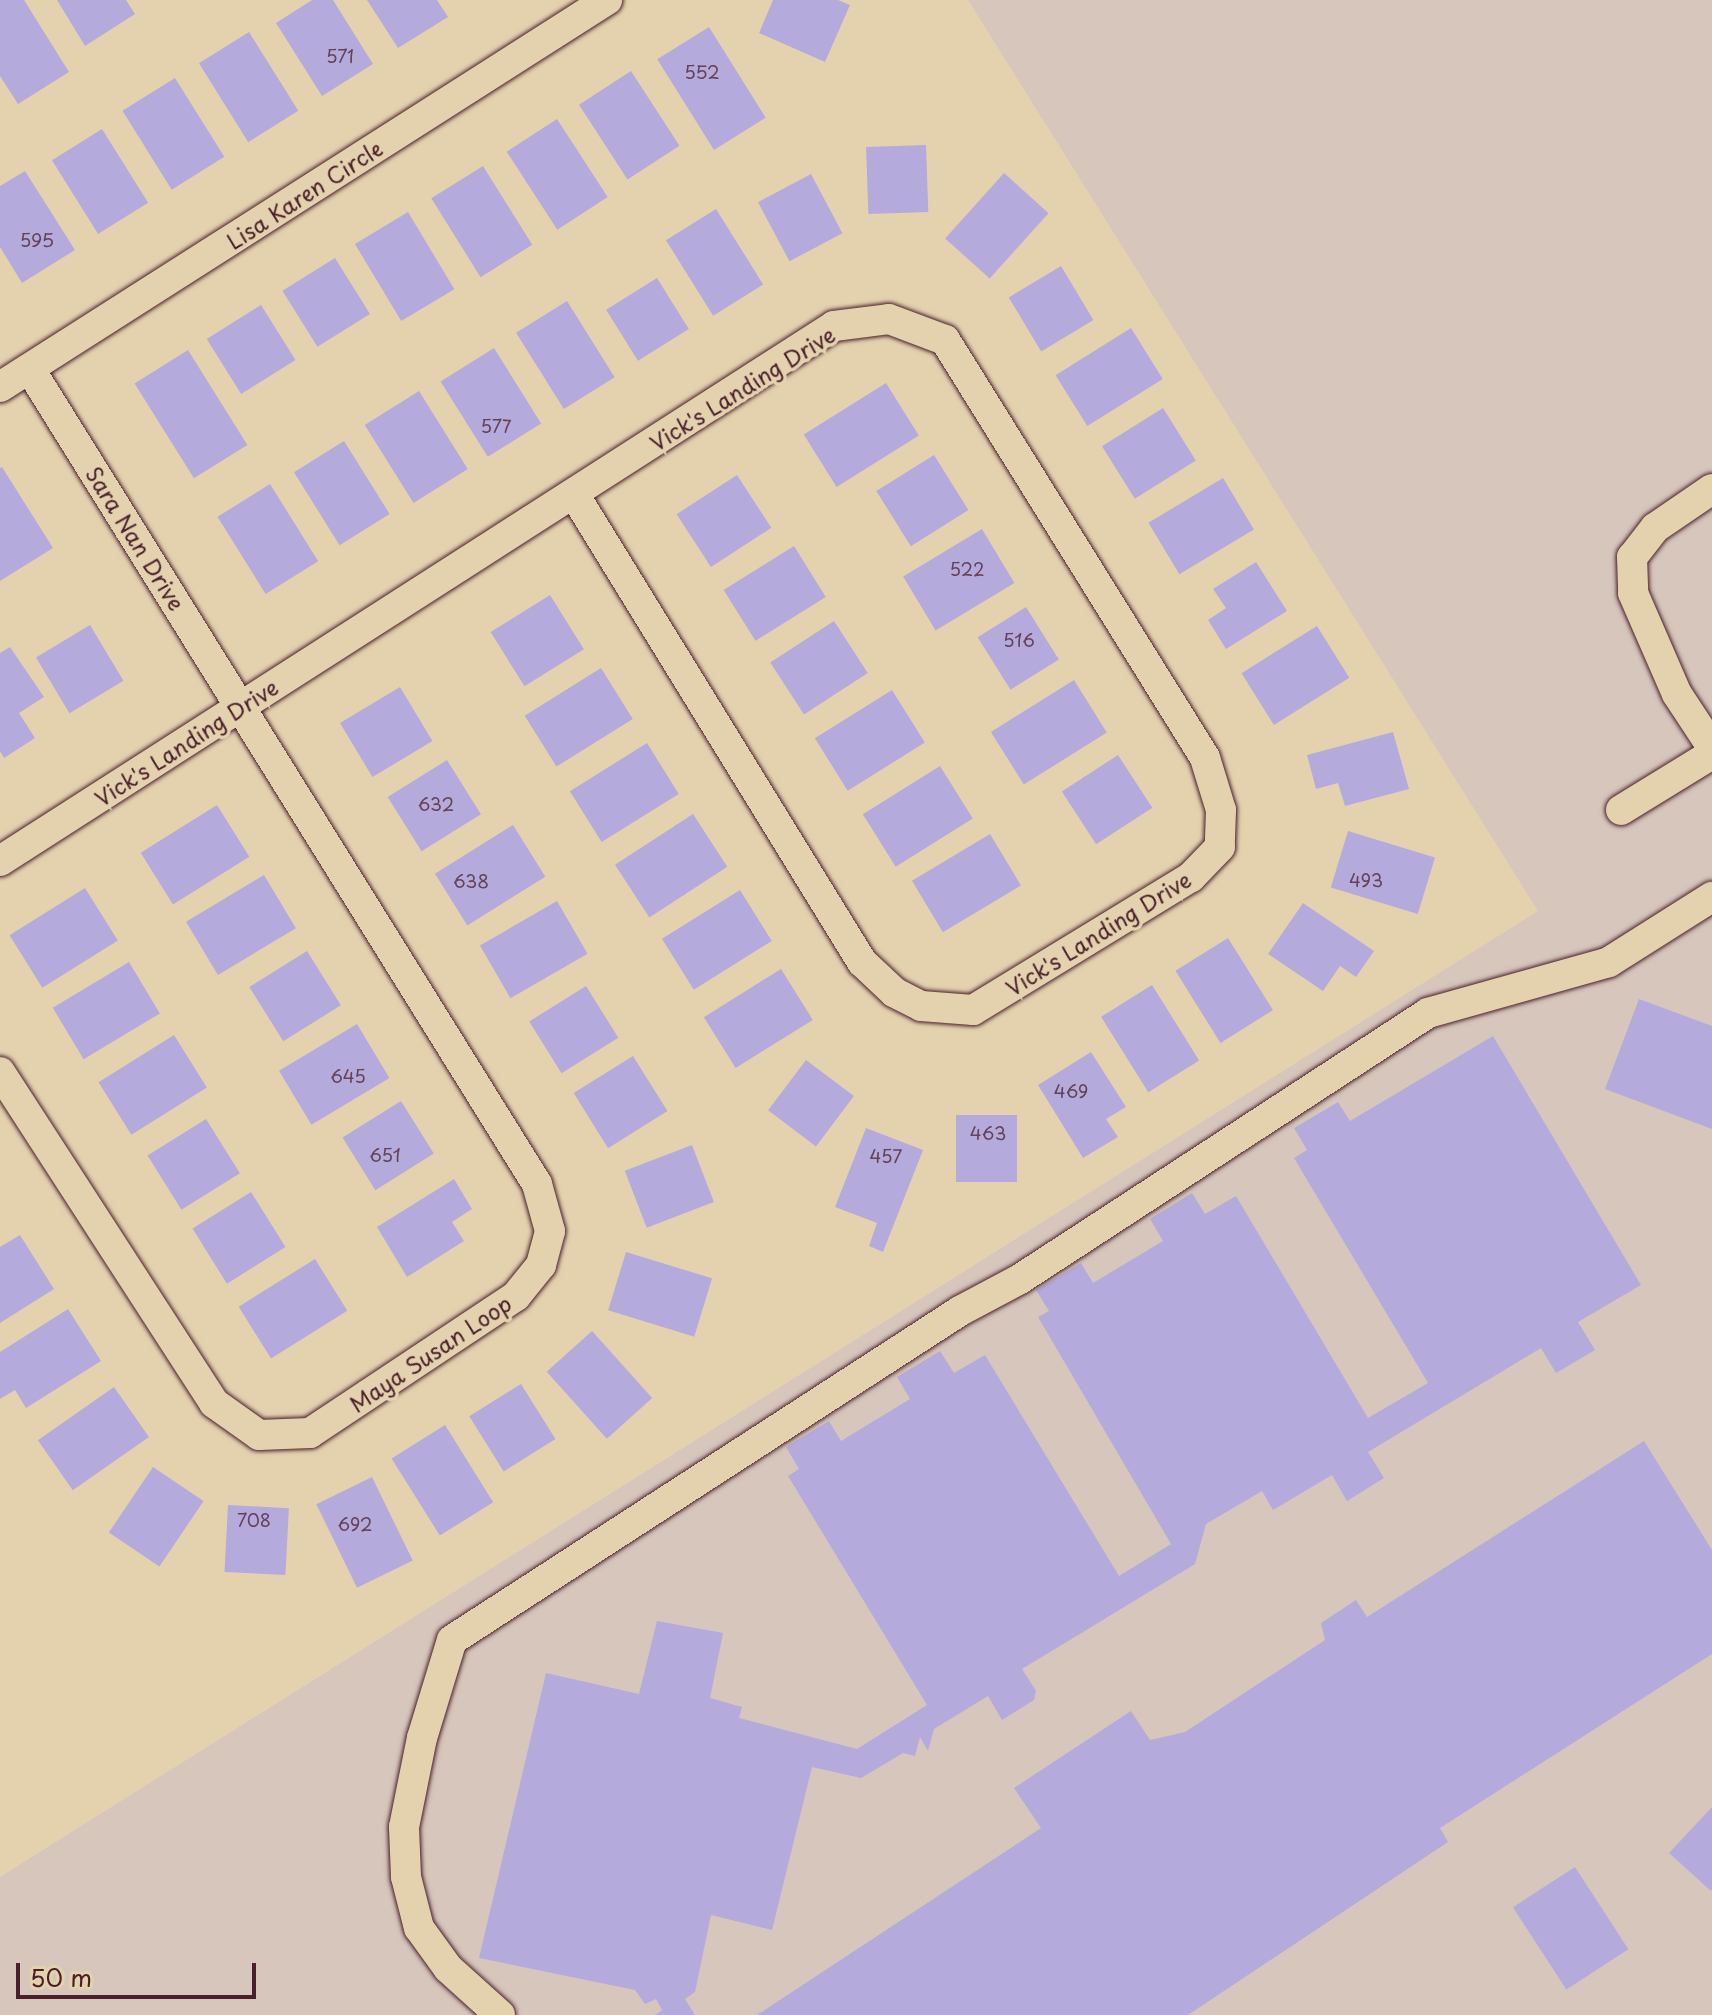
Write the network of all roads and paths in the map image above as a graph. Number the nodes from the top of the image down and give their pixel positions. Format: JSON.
{"nodes":[{"id":1,"x":607,"y":0,"type":"edge"},
{"id":2,"x":30,"y":369,"type":"junction"},
{"id":3,"x":0,"y":387,"type":"edge"},
{"id":4,"x":1712,"y":489,"type":"edge"},
{"id":5,"x":574,"y":494,"type":"junction"},
{"id":6,"x":241,"y":707,"type":"junction"},
{"id":7,"x":1712,"y":747,"type":"edge"},
{"id":8,"x":1712,"y":754,"type":"edge"},
{"id":9,"x":1621,"y":810,"type":"dead end"},
{"id":10,"x":0,"y":861,"type":"edge"},
{"id":11,"x":1712,"y":897,"type":"edge"},
{"id":12,"x":0,"y":1072,"type":"edge"},
{"id":13,"x":500,"y":2015,"type":"edge"}],
"edges":[{"from":1,"to":2,"type":"street","name":"Lisa Karen Circle"},
{"from":2,"to":3,"type":"street","name":"Lisa Karen Circle"},
{"from":2,"to":6,"type":"street","name":"Sara Nan Drive"},
{"from":4,"to":7,"type":"street"},
{"from":5,"to":5,"type":"street","name":"Vick's Landing Drive"},
{"from":5,"to":6,"type":"street","name":"Vick's Landing Drive"},
{"from":6,"to":10,"type":"street","name":"Vick's Landing Drive"},
{"from":6,"to":12,"type":"street","name":"Maya Susan Loop"},
{"from":8,"to":9,"type":"street"},
{"from":11,"to":13,"type":"street"}]}
